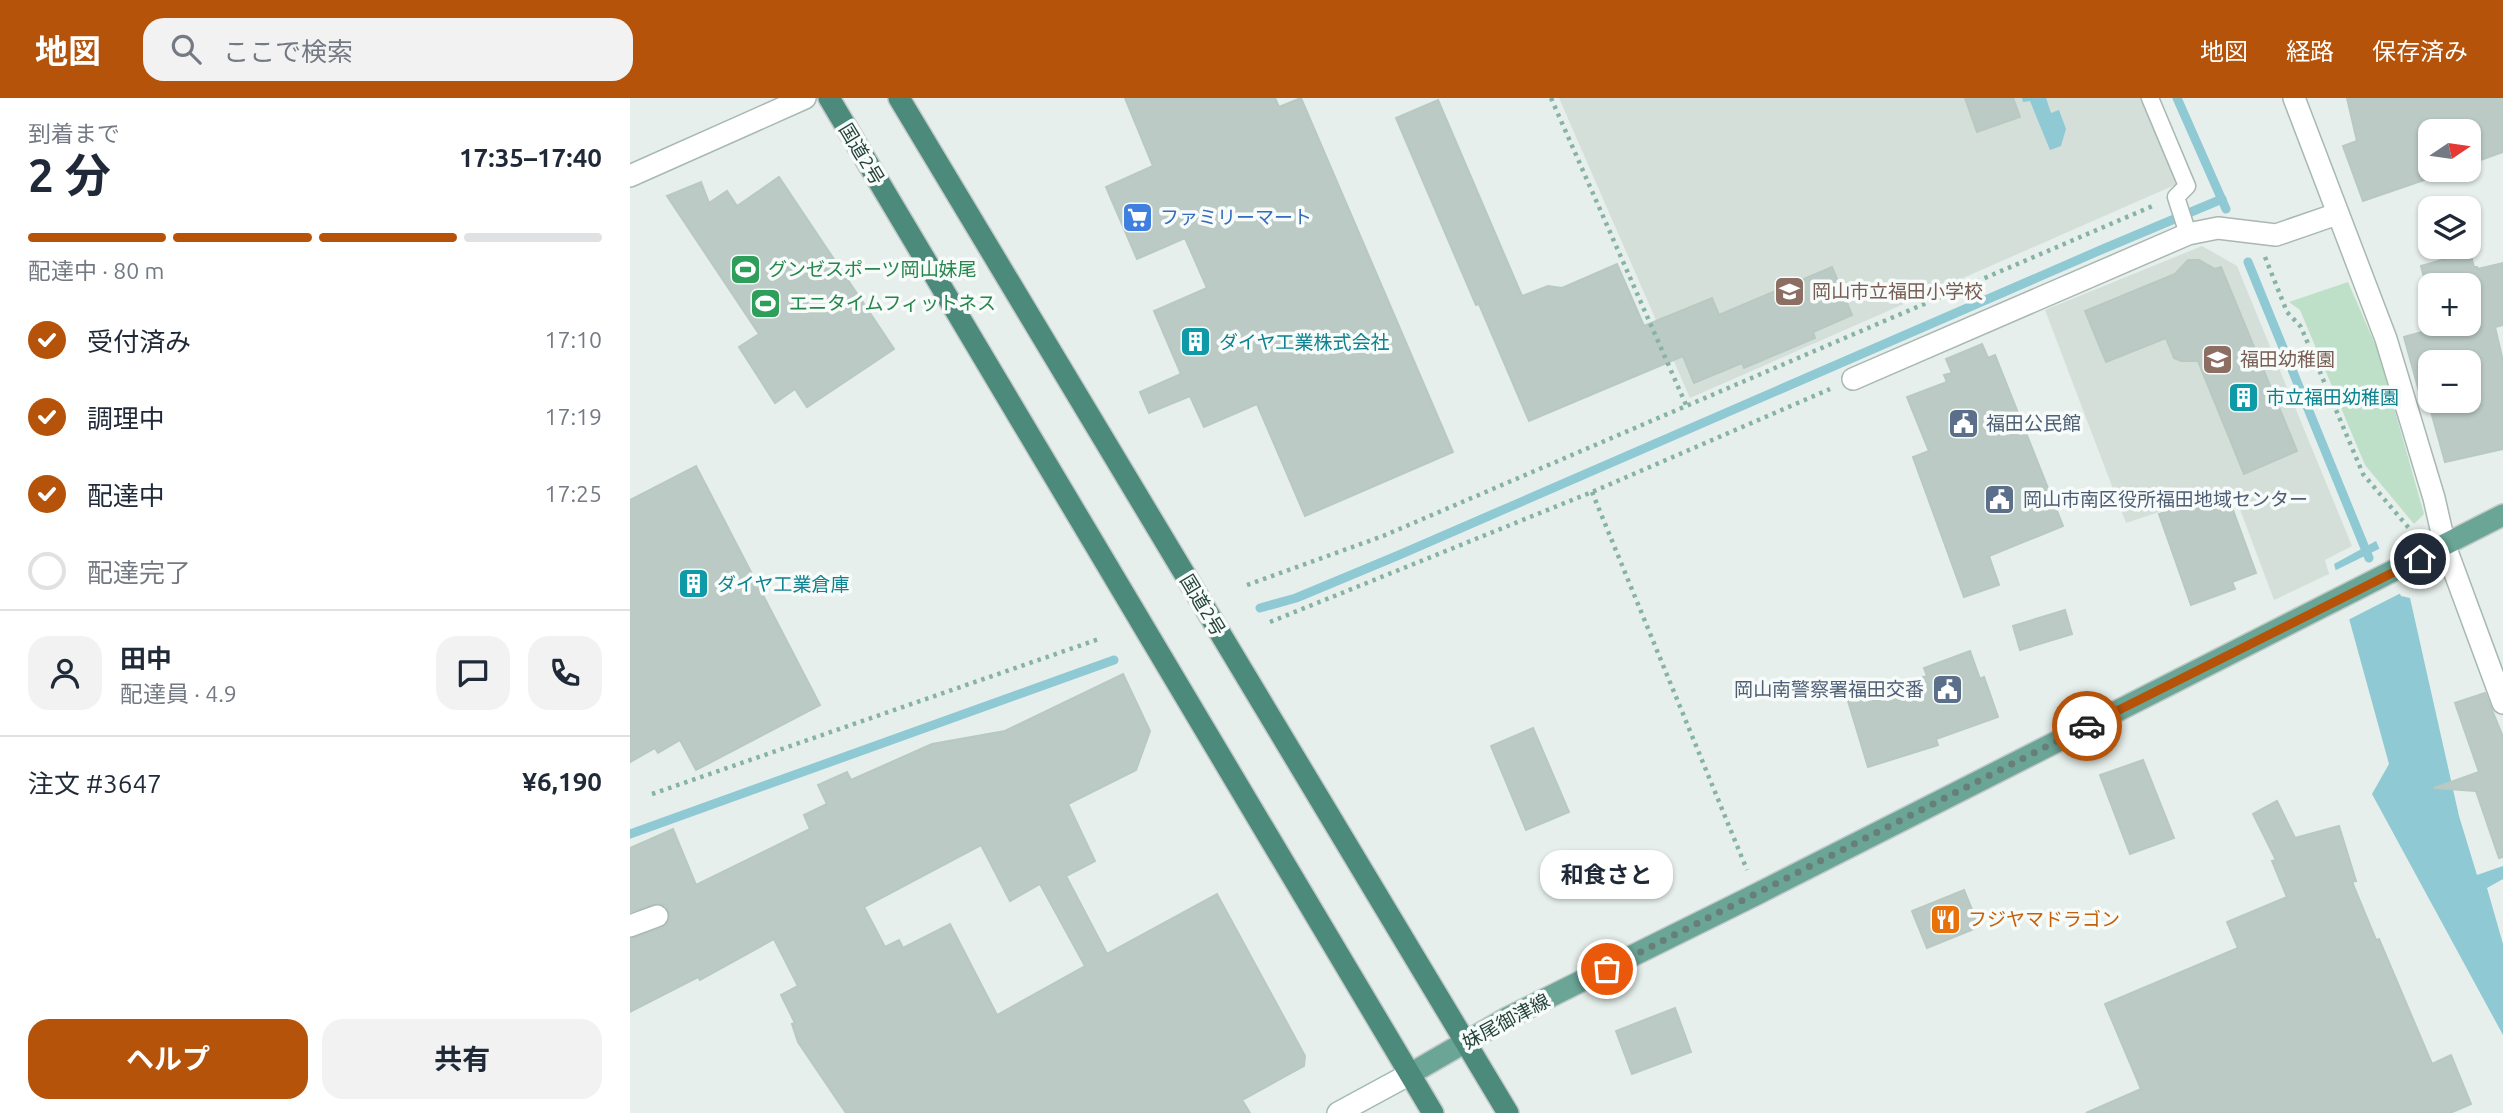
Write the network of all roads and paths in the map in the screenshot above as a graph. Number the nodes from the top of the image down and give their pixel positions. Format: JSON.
{"nodes":[{"id":1,"x":805,"y":98,"type":"edge"},
{"id":2,"x":829,"y":98,"type":"edge"},
{"id":3,"x":898,"y":98,"type":"edge"},
{"id":4,"x":1551,"y":98,"type":"edge"},
{"id":5,"x":2150,"y":98,"type":"edge"},
{"id":6,"x":2294,"y":98,"type":"edge"},
{"id":7,"x":630,"y":176,"type":"edge"},
{"id":8,"x":2177,"y":200,"type":"junction"},
{"id":9,"x":2337,"y":215,"type":"junction"},
{"id":10,"x":2187,"y":229,"type":"junction"},
{"id":11,"x":2256,"y":234,"type":"junction"},
{"id":12,"x":1853,"y":379,"type":"joint"},
{"id":13,"x":1687,"y":407,"type":"junction"},
{"id":14,"x":1592,"y":492,"type":"junction"},
{"id":15,"x":2503,"y":515,"type":"edge"},
{"id":16,"x":2416,"y":536,"type":"dead end"},
{"id":17,"x":2445,"y":546,"type":"junction"},
{"id":18,"x":1247,"y":585,"type":"dead end"},
{"id":19,"x":1270,"y":622,"type":"dead end"},
{"id":20,"x":1099,"y":639,"type":"dead end"},
{"id":21,"x":2503,"y":703,"type":"edge"},
{"id":22,"x":652,"y":794,"type":"dead end"},
{"id":23,"x":1757,"y":894,"type":"junction"},
{"id":24,"x":657,"y":916,"type":"dead end"},
{"id":25,"x":630,"y":926,"type":"edge"},
{"id":26,"x":1466,"y":1043,"type":"junction"},
{"id":27,"x":1410,"y":1074,"type":"junction"},
{"id":28,"x":1338,"y":1113,"type":"edge"},
{"id":29,"x":1433,"y":1113,"type":"edge"},
{"id":30,"x":1508,"y":1113,"type":"edge"}],
"edges":[{"from":1,"to":7,"type":"street"},
{"from":2,"to":27,"type":"highway","name":"国道2号"},
{"from":3,"to":26,"type":"highway","name":"国道2号"},
{"from":4,"to":13,"type":"path"},
{"from":5,"to":8,"type":"lane"},
{"from":6,"to":9,"type":"street"},
{"from":8,"to":10,"type":"lane"},
{"from":8,"to":13,"type":"path"},
{"from":9,"to":11,"type":"street"},
{"from":9,"to":17,"type":"street"},
{"from":10,"to":11,"type":"street"},
{"from":10,"to":12,"type":"street"},
{"from":11,"to":16,"type":"path"},
{"from":12,"to":14,"type":"path"},
{"from":13,"to":18,"type":"path"},
{"from":14,"to":19,"type":"path"},
{"from":14,"to":23,"type":"path"},
{"from":15,"to":17,"type":"main road","name":"妹尾御津線"},
{"from":17,"to":21,"type":"street"},
{"from":17,"to":23,"type":"main road","name":"妹尾御津線"},
{"from":20,"to":22,"type":"path"},
{"from":23,"to":26,"type":"main road","name":"妹尾御津線"},
{"from":24,"to":25,"type":"street"},
{"from":26,"to":27,"type":"main road","name":"妹尾御津線"},
{"from":26,"to":30,"type":"highway","name":"国道2号"},
{"from":27,"to":28,"type":"street"},
{"from":27,"to":29,"type":"highway","name":"国道2号"}]}
